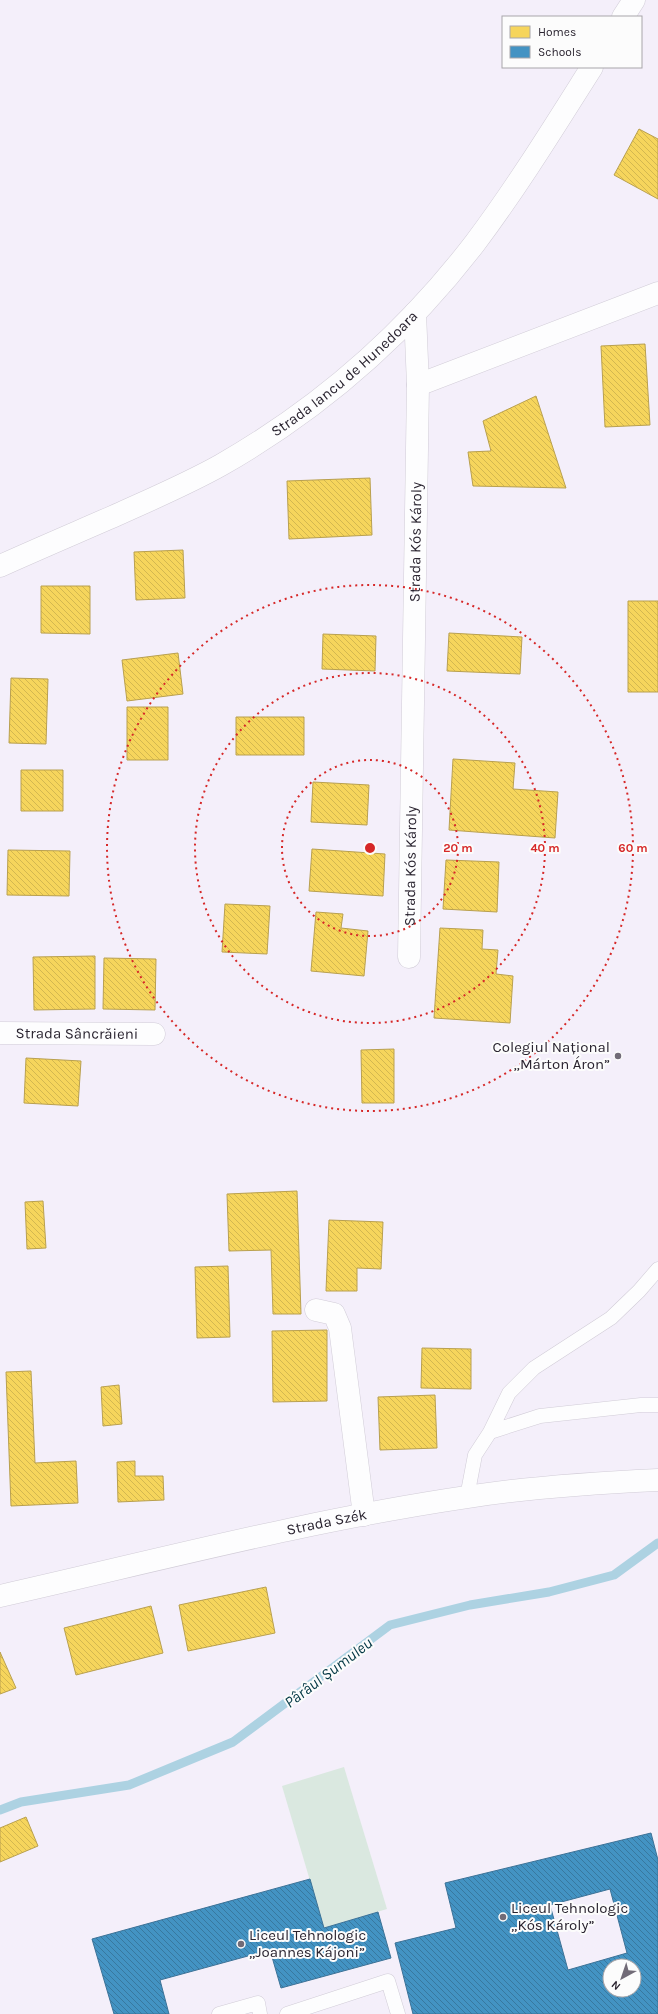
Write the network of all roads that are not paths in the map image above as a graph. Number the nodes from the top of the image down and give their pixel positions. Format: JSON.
{"nodes":[{"id":1,"x":634,"y":0,"type":"edge"},
{"id":2,"x":624,"y":16,"type":"edge"},
{"id":3,"x":591,"y":68,"type":"edge"},
{"id":4,"x":658,"y":293,"type":"edge"},
{"id":5,"x":415,"y":313,"type":"junction"},
{"id":6,"x":418,"y":385,"type":"junction"},
{"id":7,"x":0,"y":566,"type":"edge"},
{"id":8,"x":409,"y":957,"type":"dead end"},
{"id":9,"x":0,"y":1034,"type":"edge"},
{"id":10,"x":154,"y":1034,"type":"dead end"},
{"id":11,"x":658,"y":1269,"type":"edge"},
{"id":12,"x":316,"y":1310,"type":"dead end"},
{"id":13,"x":658,"y":1405,"type":"edge"},
{"id":14,"x":490,"y":1432,"type":"junction"},
{"id":15,"x":658,"y":1480,"type":"edge"},
{"id":16,"x":467,"y":1497,"type":"junction"},
{"id":17,"x":364,"y":1515,"type":"junction"},
{"id":18,"x":0,"y":1596,"type":"edge"},
{"id":19,"x":219,"y":2014,"type":"edge"},
{"id":20,"x":260,"y":2014,"type":"edge"},
{"id":21,"x":287,"y":2014,"type":"edge"},
{"id":22,"x":398,"y":2014,"type":"edge"}],
"edges":[{"from":1,"to":2,"type":"street"},
{"from":3,"to":5,"type":"street","name":"Strada Iancu de Hunedoara"},
{"from":4,"to":6,"type":"street"},
{"from":5,"to":6,"type":"street","name":"Strada Kós Károly"},
{"from":5,"to":7,"type":"street","name":"Strada Iancu de Hunedoara"},
{"from":6,"to":8,"type":"street","name":"Strada Kós Károly"},
{"from":9,"to":10,"type":"street","name":"Strada Sâncrăieni"},
{"from":11,"to":14,"type":"lane"},
{"from":12,"to":17,"type":"street"},
{"from":13,"to":14,"type":"lane"},
{"from":14,"to":16,"type":"lane"},
{"from":15,"to":16,"type":"street","name":"Strada Szék"},
{"from":16,"to":17,"type":"street","name":"Strada Szék"},
{"from":17,"to":18,"type":"street","name":"Strada Szék"},
{"from":19,"to":20,"type":"lane"},
{"from":21,"to":22,"type":"lane"}]}
